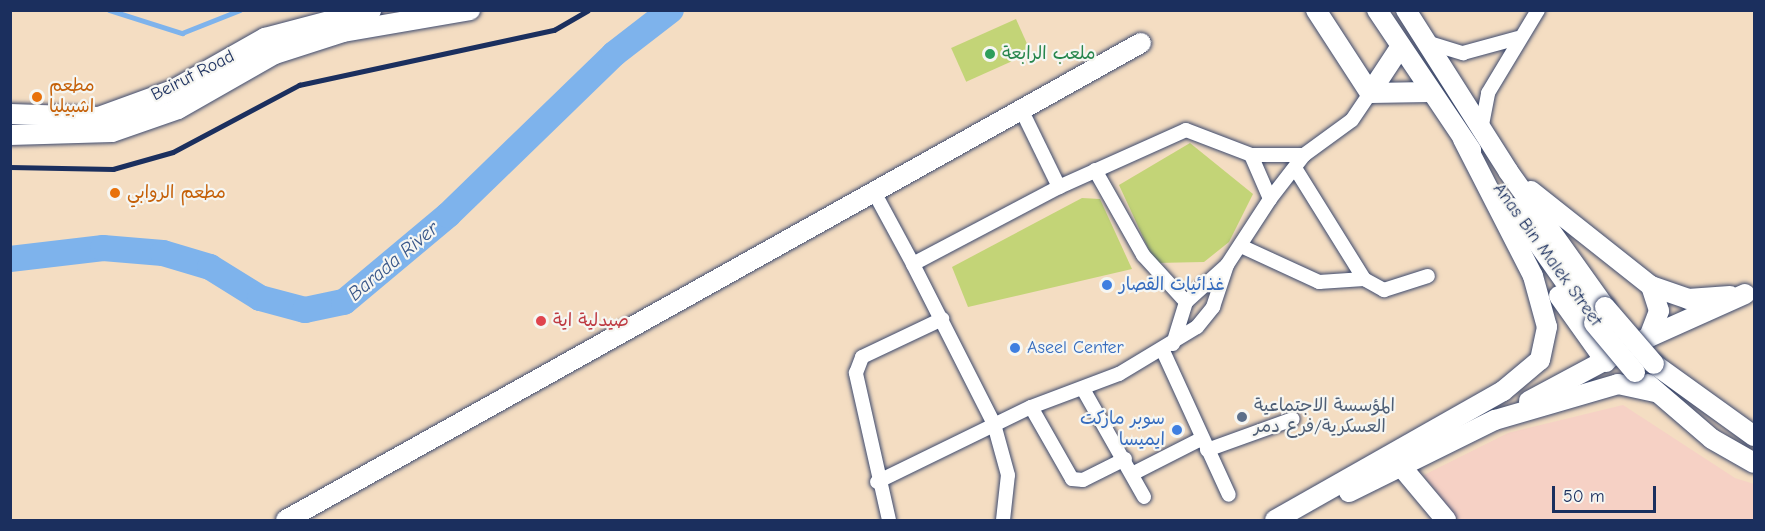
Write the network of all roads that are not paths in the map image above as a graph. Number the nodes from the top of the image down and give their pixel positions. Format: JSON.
{"nodes":[{"id":1,"x":371,"y":10,"type":"edge"},
{"id":2,"x":470,"y":10,"type":"edge"},
{"id":3,"x":1316,"y":10,"type":"edge"},
{"id":4,"x":1406,"y":10,"type":"edge"},
{"id":5,"x":1538,"y":10,"type":"edge"},
{"id":6,"x":1377,"y":11,"type":"edge"},
{"id":7,"x":1518,"y":38,"type":"junction"},
{"id":8,"x":1426,"y":42,"type":"junction"},
{"id":9,"x":1141,"y":43,"type":"dead end"},
{"id":10,"x":1401,"y":46,"type":"junction"},
{"id":11,"x":1430,"y":92,"type":"junction"},
{"id":12,"x":1370,"y":93,"type":"junction"},
{"id":13,"x":1021,"y":110,"type":"junction"},
{"id":14,"x":10,"y":114,"type":"edge"},
{"id":15,"x":1481,"y":130,"type":"junction"},
{"id":16,"x":10,"y":135,"type":"edge"},
{"id":17,"x":1463,"y":139,"type":"junction"},
{"id":18,"x":1251,"y":155,"type":"junction"},
{"id":19,"x":1304,"y":155,"type":"junction"},
{"id":20,"x":1295,"y":168,"type":"junction"},
{"id":21,"x":1095,"y":170,"type":"junction"},
{"id":22,"x":1508,"y":171,"type":"junction"},
{"id":23,"x":1059,"y":187,"type":"junction"},
{"id":24,"x":874,"y":192,"type":"junction"},
{"id":25,"x":1270,"y":199,"type":"junction"},
{"id":26,"x":1508,"y":219,"type":"junction"},
{"id":27,"x":1243,"y":247,"type":"junction"},
{"id":28,"x":913,"y":264,"type":"junction"},
{"id":29,"x":1227,"y":265,"type":"junction"},
{"id":30,"x":1428,"y":276,"type":"dead end"},
{"id":31,"x":1364,"y":279,"type":"junction"},
{"id":32,"x":1651,"y":286,"type":"junction"},
{"id":33,"x":1750,"y":294,"type":"edge"},
{"id":34,"x":1185,"y":302,"type":"junction"},
{"id":35,"x":1599,"y":315,"type":"junction"},
{"id":36,"x":942,"y":319,"type":"junction"},
{"id":37,"x":1649,"y":337,"type":"junction"},
{"id":38,"x":1168,"y":347,"type":"junction"},
{"id":39,"x":1606,"y":362,"type":"junction"},
{"id":40,"x":1083,"y":389,"type":"junction"},
{"id":41,"x":1656,"y":392,"type":"junction"},
{"id":42,"x":1031,"y":407,"type":"junction"},
{"id":43,"x":1293,"y":419,"type":"dead end"},
{"id":44,"x":1495,"y":420,"type":"junction"},
{"id":45,"x":994,"y":424,"type":"junction"},
{"id":46,"x":1755,"y":436,"type":"edge"},
{"id":47,"x":1204,"y":444,"type":"junction"},
{"id":48,"x":1125,"y":459,"type":"junction"},
{"id":49,"x":1396,"y":460,"type":"junction"},
{"id":50,"x":1755,"y":463,"type":"edge"},
{"id":51,"x":1134,"y":473,"type":"junction"},
{"id":52,"x":877,"y":482,"type":"junction"},
{"id":53,"x":1229,"y":495,"type":"dead end"},
{"id":54,"x":1144,"y":497,"type":"dead end"},
{"id":55,"x":286,"y":520,"type":"edge"},
{"id":56,"x":889,"y":520,"type":"edge"},
{"id":57,"x":1003,"y":520,"type":"edge"},
{"id":58,"x":1276,"y":520,"type":"edge"},
{"id":59,"x":1446,"y":520,"type":"edge"}],
"edges":[{"from":1,"to":14,"type":"street","name":"Beirut Road"},
{"from":2,"to":16,"type":"street"},
{"from":3,"to":12,"type":"street"},
{"from":4,"to":8,"type":"street","name":"Anas Bin Malek Street"},
{"from":5,"to":7,"type":"street"},
{"from":6,"to":10,"type":"street","name":"Anas Bin Malek Street"},
{"from":7,"to":8,"type":"street"},
{"from":7,"to":15,"type":"street"},
{"from":8,"to":15,"type":"street","name":"Anas Bin Malek Street"},
{"from":9,"to":13,"type":"street"},
{"from":10,"to":11,"type":"street","name":"Anas Bin Malek Street"},
{"from":10,"to":12,"type":"street"},
{"from":11,"to":12,"type":"street"},
{"from":11,"to":17,"type":"street","name":"Anas Bin Malek Street"},
{"from":12,"to":19,"type":"street"},
{"from":13,"to":23,"type":"street"},
{"from":13,"to":24,"type":"street"},
{"from":15,"to":22,"type":"street","name":"Anas Bin Malek Street"},
{"from":17,"to":26,"type":"street"},
{"from":17,"to":35,"type":"street","name":"Anas Bin Malek Street"},
{"from":18,"to":19,"type":"street"},
{"from":18,"to":21,"type":"street"},
{"from":18,"to":25,"type":"street"},
{"from":19,"to":20,"type":"street"},
{"from":20,"to":25,"type":"street"},
{"from":20,"to":31,"type":"street"},
{"from":21,"to":23,"type":"street"},
{"from":21,"to":34,"type":"street"},
{"from":22,"to":32,"type":"street"},
{"from":22,"to":35,"type":"street","name":"Anas Bin Malek Street"},
{"from":23,"to":28,"type":"street"},
{"from":24,"to":28,"type":"street"},
{"from":24,"to":55,"type":"street"},
{"from":25,"to":27,"type":"street"},
{"from":26,"to":39,"type":"street"},
{"from":26,"to":49,"type":"street"},
{"from":27,"to":29,"type":"street"},
{"from":27,"to":31,"type":"street"},
{"from":28,"to":36,"type":"street"},
{"from":29,"to":34,"type":"street"},
{"from":29,"to":38,"type":"street"},
{"from":30,"to":31,"type":"street"},
{"from":32,"to":33,"type":"street"},
{"from":32,"to":37,"type":"street"},
{"from":33,"to":37,"type":"street"},
{"from":34,"to":38,"type":"street"},
{"from":35,"to":41,"type":"street","name":"Anas Bin Malek Street","bridge":true},
{"from":35,"to":46,"type":"street","name":"Anas Bin Malek Street","bridge":true},
{"from":36,"to":45,"type":"street"},
{"from":36,"to":52,"type":"street"},
{"from":37,"to":39,"type":"street"},
{"from":38,"to":40,"type":"street"},
{"from":38,"to":47,"type":"street"},
{"from":39,"to":44,"type":"street"},
{"from":40,"to":42,"type":"street"},
{"from":40,"to":48,"type":"street"},
{"from":41,"to":44,"type":"street"},
{"from":41,"to":50,"type":"street","name":"Anas Bin Malek Street"},
{"from":42,"to":45,"type":"street"},
{"from":42,"to":48,"type":"street"},
{"from":43,"to":47,"type":"street"},
{"from":44,"to":49,"type":"street"},
{"from":45,"to":52,"type":"street"},
{"from":45,"to":57,"type":"street"},
{"from":47,"to":51,"type":"street"},
{"from":47,"to":53,"type":"street"},
{"from":48,"to":51,"type":"street"},
{"from":49,"to":58,"type":"street"},
{"from":49,"to":59,"type":"street"},
{"from":51,"to":54,"type":"street"},
{"from":52,"to":56,"type":"street"}]}
